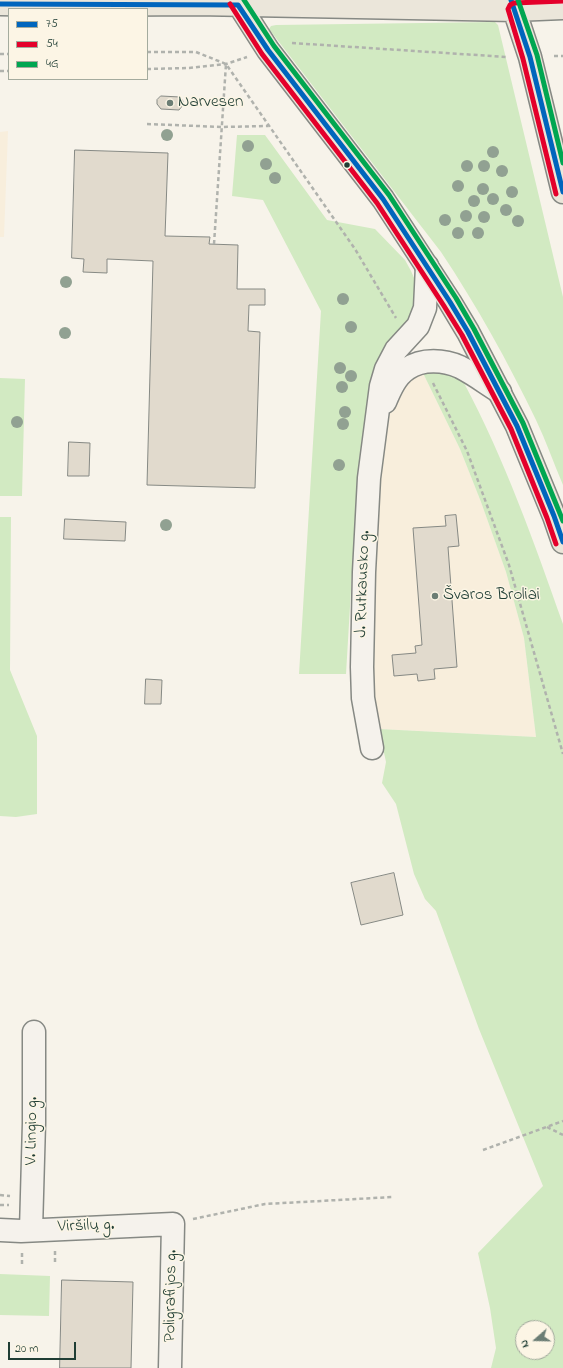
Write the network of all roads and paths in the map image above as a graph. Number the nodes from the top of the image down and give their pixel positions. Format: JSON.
{"nodes":[{"id":1,"x":400,"y":0,"type":"edge"},
{"id":2,"x":236,"y":2,"type":"edge"},
{"id":3,"x":0,"y":4,"type":"edge"},
{"id":4,"x":513,"y":5,"type":"edge"},
{"id":5,"x":379,"y":7,"type":"junction"},
{"id":6,"x":563,"y":8,"type":"edge"},
{"id":7,"x":268,"y":50,"type":"junction"},
{"id":8,"x":148,"y":52,"type":"edge"},
{"id":9,"x":499,"y":58,"type":"dead end"},
{"id":10,"x":226,"y":64,"type":"junction"},
{"id":11,"x":148,"y":69,"type":"edge"},
{"id":12,"x":147,"y":124,"type":"dead end"},
{"id":13,"x":268,"y":126,"type":"junction"},
{"id":14,"x":222,"y":127,"type":"junction"},
{"id":15,"x":563,"y":192,"type":"edge"},
{"id":16,"x":214,"y":244,"type":"dead end"},
{"id":17,"x":427,"y":266,"type":"junction"},
{"id":18,"x":408,"y":337,"type":"junction"},
{"id":19,"x":422,"y":362,"type":"junction"},
{"id":20,"x":500,"y":392,"type":"junction"},
{"id":21,"x":377,"y":419,"type":"junction"},
{"id":22,"x":563,"y":542,"type":"edge"},
{"id":23,"x":372,"y":748,"type":"dead end"},
{"id":24,"x":563,"y":754,"type":"edge"},
{"id":25,"x":34,"y":1032,"type":"dead end"},
{"id":26,"x":563,"y":1121,"type":"edge"},
{"id":27,"x":547,"y":1127,"type":"junction"},
{"id":28,"x":563,"y":1135,"type":"edge"},
{"id":29,"x":483,"y":1150,"type":"dead end"},
{"id":30,"x":393,"y":1197,"type":"dead end"},
{"id":31,"x":173,"y":1224,"type":"junction"},
{"id":32,"x":0,"y":1230,"type":"edge"},
{"id":33,"x":31,"y":1230,"type":"junction"},
{"id":34,"x":170,"y":1368,"type":"edge"}],
"edges":[{"from":1,"to":5,"type":"main road"},
{"from":2,"to":3,"type":"main road"},
{"from":2,"to":5,"type":"main road"},
{"from":2,"to":7,"type":"main road"},
{"from":4,"to":5,"type":"main road"},
{"from":4,"to":6,"type":"main road"},
{"from":4,"to":15,"type":"main road"},
{"from":7,"to":9,"type":"path"},
{"from":7,"to":10,"type":"path"},
{"from":7,"to":17,"type":"main road"},
{"from":8,"to":10,"type":"path"},
{"from":10,"to":11,"type":"path"},
{"from":10,"to":13,"type":"path"},
{"from":10,"to":14,"type":"path"},
{"from":12,"to":14,"type":"path"},
{"from":13,"to":14,"type":"path"},
{"from":13,"to":18,"type":"path"},
{"from":14,"to":16,"type":"path"},
{"from":17,"to":18,"type":"street","name":"J. Rutkausko g."},
{"from":17,"to":20,"type":"main road"},
{"from":18,"to":21,"type":"street","name":"J. Rutkausko g."},
{"from":19,"to":20,"type":"street","name":"J. Rutkausko g."},
{"from":19,"to":21,"type":"street","name":"J. Rutkausko g."},
{"from":19,"to":24,"type":"path"},
{"from":20,"to":22,"type":"main road"},
{"from":21,"to":23,"type":"street","name":"J. Rutkausko g."},
{"from":25,"to":33,"type":"street","name":"V. Lingio g."},
{"from":26,"to":27,"type":"path"},
{"from":27,"to":28,"type":"path"},
{"from":27,"to":29,"type":"path"},
{"from":30,"to":31,"type":"path"},
{"from":31,"to":33,"type":"street","name":"Viršilų g."},
{"from":31,"to":34,"type":"street","name":"Poligrafijos g."},
{"from":32,"to":33,"type":"street","name":"Viršilų g."}]}
